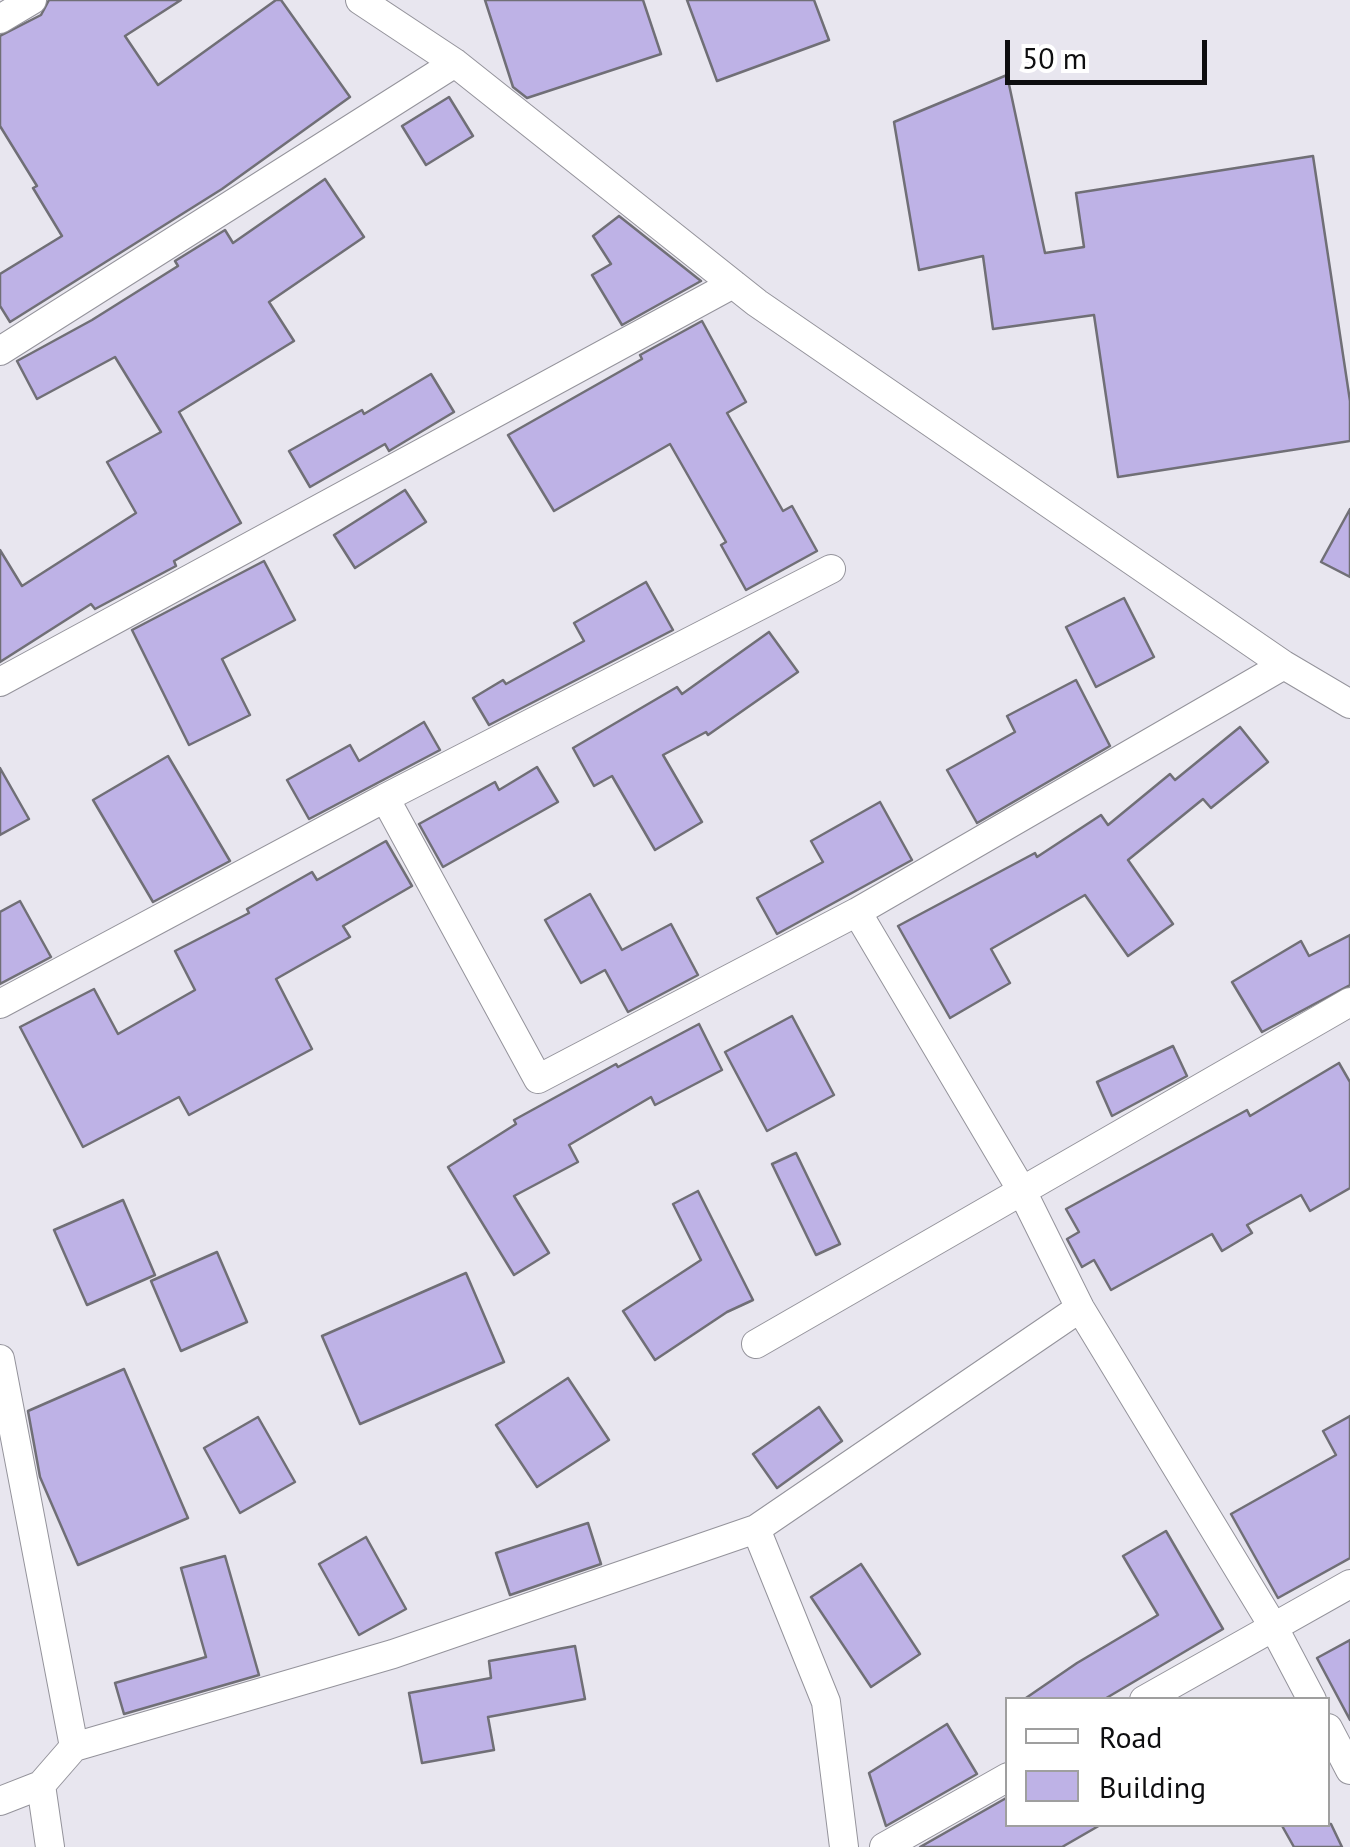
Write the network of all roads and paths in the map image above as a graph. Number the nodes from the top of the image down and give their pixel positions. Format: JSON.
{"nodes":[{"id":1,"x":32,"y":0,"type":"edge"},
{"id":2,"x":360,"y":0,"type":"edge"},
{"id":3,"x":0,"y":19,"type":"edge"},
{"id":4,"x":454,"y":63,"type":"junction"},
{"id":5,"x":733,"y":284,"type":"junction"},
{"id":6,"x":0,"y":352,"type":"edge"},
{"id":7,"x":831,"y":569,"type":"dead end"},
{"id":8,"x":1284,"y":664,"type":"junction"},
{"id":9,"x":0,"y":682,"type":"edge"},
{"id":10,"x":1350,"y":704,"type":"edge"},
{"id":11,"x":385,"y":798,"type":"junction"},
{"id":12,"x":858,"y":912,"type":"junction"},
{"id":13,"x":1350,"y":1002,"type":"edge"},
{"id":14,"x":0,"y":1004,"type":"edge"},
{"id":15,"x":1021,"y":1189,"type":"junction"},
{"id":16,"x":1080,"y":1308,"type":"junction"},
{"id":17,"x":756,"y":1344,"type":"dead end"},
{"id":18,"x":0,"y":1359,"type":"edge"},
{"id":19,"x":756,"y":1529,"type":"junction"},
{"id":20,"x":1350,"y":1584,"type":"edge"},
{"id":21,"x":1273,"y":1626,"type":"junction"},
{"id":22,"x":1149,"y":1697,"type":"edge"},
{"id":23,"x":1310,"y":1697,"type":"edge"},
{"id":24,"x":1330,"y":1732,"type":"edge"},
{"id":25,"x":74,"y":1747,"type":"junction"},
{"id":26,"x":1350,"y":1770,"type":"edge"},
{"id":27,"x":1005,"y":1779,"type":"edge"},
{"id":28,"x":40,"y":1785,"type":"junction"},
{"id":29,"x":0,"y":1801,"type":"edge"},
{"id":30,"x":50,"y":1847,"type":"edge"},
{"id":31,"x":844,"y":1847,"type":"edge"},
{"id":32,"x":884,"y":1847,"type":"edge"}],
"edges":[{"from":1,"to":3,"type":"street"},
{"from":2,"to":4,"type":"street"},
{"from":4,"to":5,"type":"street"},
{"from":4,"to":6,"type":"street"},
{"from":5,"to":8,"type":"street"},
{"from":5,"to":9,"type":"street"},
{"from":7,"to":11,"type":"street"},
{"from":8,"to":10,"type":"street"},
{"from":8,"to":12,"type":"street"},
{"from":11,"to":12,"type":"street"},
{"from":11,"to":14,"type":"street"},
{"from":12,"to":15,"type":"street"},
{"from":13,"to":15,"type":"street"},
{"from":15,"to":16,"type":"street"},
{"from":15,"to":17,"type":"street"},
{"from":16,"to":19,"type":"street"},
{"from":16,"to":21,"type":"street"},
{"from":18,"to":25,"type":"street"},
{"from":19,"to":25,"type":"street"},
{"from":19,"to":31,"type":"street"},
{"from":20,"to":21,"type":"street"},
{"from":21,"to":22,"type":"street"},
{"from":21,"to":23,"type":"street"},
{"from":24,"to":26,"type":"street"},
{"from":25,"to":28,"type":"street"},
{"from":27,"to":32,"type":"street"},
{"from":28,"to":29,"type":"street"},
{"from":28,"to":30,"type":"street"}]}
